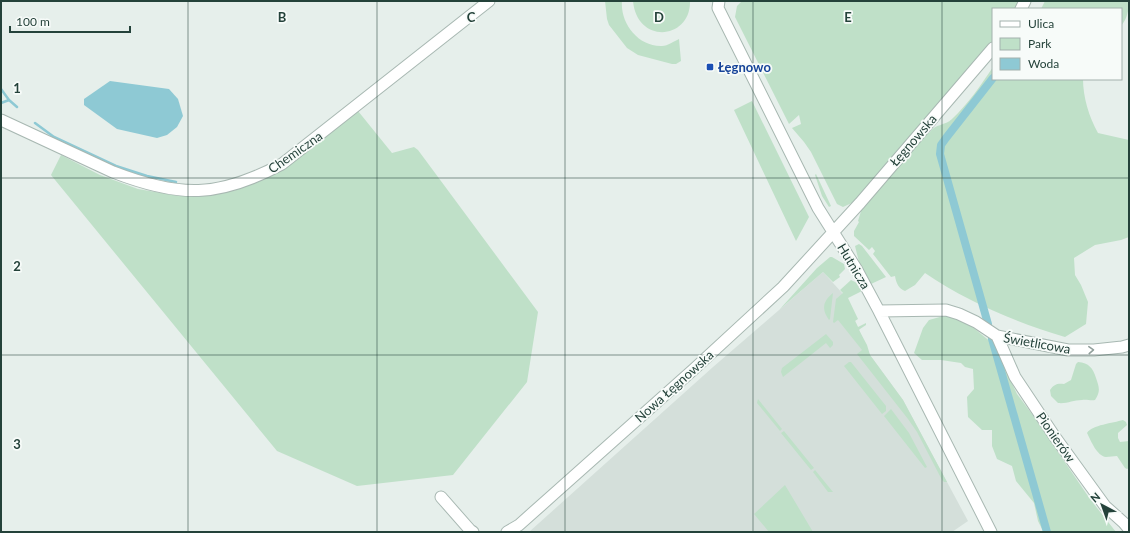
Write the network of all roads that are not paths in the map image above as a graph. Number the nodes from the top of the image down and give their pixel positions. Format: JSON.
{"nodes":[{"id":1,"x":489,"y":1,"type":"edge"},
{"id":2,"x":720,"y":1,"type":"edge"},
{"id":3,"x":992,"y":49,"type":"edge"},
{"id":4,"x":1,"y":120,"type":"edge"},
{"id":5,"x":833,"y":232,"type":"junction"},
{"id":6,"x":879,"y":311,"type":"junction"},
{"id":7,"x":997,"y":336,"type":"junction"},
{"id":8,"x":1129,"y":345,"type":"edge"},
{"id":9,"x":440,"y":496,"type":"dead end"},
{"id":10,"x":1128,"y":524,"type":"edge"},
{"id":11,"x":473,"y":532,"type":"edge"},
{"id":12,"x":507,"y":532,"type":"edge"},
{"id":13,"x":991,"y":532,"type":"edge"}],
"edges":[{"from":1,"to":4,"type":"street","name":"Chemiczna"},
{"from":2,"to":5,"type":"street","name":"Hutnicza"},
{"from":3,"to":5,"type":"street","name":"Łęgnowska"},
{"from":5,"to":6,"type":"street","name":"Hutnicza"},
{"from":5,"to":12,"type":"street","name":"Nowa Łęgnowska"},
{"from":6,"to":7,"type":"street","name":"Świetlicowa"},
{"from":6,"to":13,"type":"street","name":"Hutnicza"},
{"from":7,"to":8,"type":"street","name":"Świetlicowa","one_way":true},
{"from":7,"to":10,"type":"street","name":"Pionierów"},
{"from":9,"to":11,"type":"street"}]}
